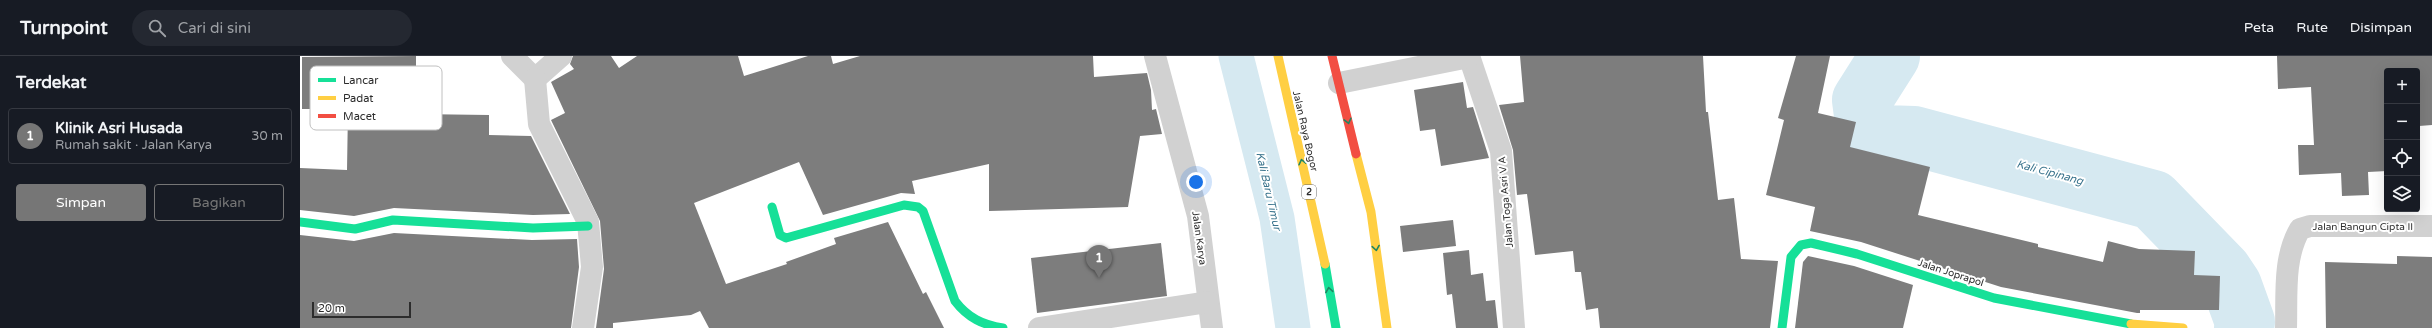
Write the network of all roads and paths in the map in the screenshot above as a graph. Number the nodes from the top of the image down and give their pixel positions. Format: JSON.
{"nodes":[{"id":1,"x":512,"y":56,"type":"edge"},
{"id":2,"x":561,"y":56,"type":"edge"},
{"id":3,"x":1155,"y":56,"type":"edge"},
{"id":4,"x":1278,"y":56,"type":"edge"},
{"id":5,"x":1332,"y":56,"type":"edge"},
{"id":6,"x":1469,"y":57,"type":"edge"},
{"id":7,"x":535,"y":79,"type":"junction"},
{"id":8,"x":1339,"y":83,"type":"junction"},
{"id":9,"x":772,"y":207,"type":"dead end"},
{"id":10,"x":300,"y":222,"type":"edge"},
{"id":11,"x":588,"y":226,"type":"junction"},
{"id":12,"x":2432,"y":226,"type":"edge"},
{"id":13,"x":1208,"y":302,"type":"junction"},
{"id":14,"x":1060,"y":326,"type":"edge"},
{"id":15,"x":583,"y":328,"type":"edge"},
{"id":16,"x":1003,"y":328,"type":"edge"},
{"id":17,"x":1039,"y":328,"type":"edge"},
{"id":18,"x":1212,"y":328,"type":"edge"},
{"id":19,"x":1336,"y":328,"type":"edge"},
{"id":20,"x":1387,"y":328,"type":"edge"},
{"id":21,"x":1514,"y":328,"type":"edge"},
{"id":22,"x":1782,"y":328,"type":"edge"},
{"id":23,"x":2183,"y":328,"type":"edge"},
{"id":24,"x":2286,"y":328,"type":"edge"}],
"edges":[{"from":1,"to":7,"type":"street"},
{"from":2,"to":7,"type":"street"},
{"from":3,"to":13,"type":"street","name":"Jalan Karya"},
{"from":19,"to":4,"type":"main road","name":"Jalan Raya Bogor","number":"2","one_way":true},
{"from":5,"to":8,"type":"main road"},
{"from":6,"to":8,"type":"street"},
{"from":6,"to":21,"type":"street","name":"Jalan Toga Asri V A"},
{"from":7,"to":11,"type":"street"},
{"from":8,"to":20,"type":"main road","one_way":true},
{"from":9,"to":16,"type":"main road"},
{"from":10,"to":11,"type":"main road"},
{"from":11,"to":15,"type":"street"},
{"from":12,"to":24,"type":"street","name":"Jalan Bangun Cipta II"},
{"from":13,"to":14,"type":"street"},
{"from":13,"to":18,"type":"street","name":"Jalan Karya"},
{"from":14,"to":17,"type":"street"},
{"from":22,"to":23,"type":"main road","name":"Jalan Joprapol"}]}
